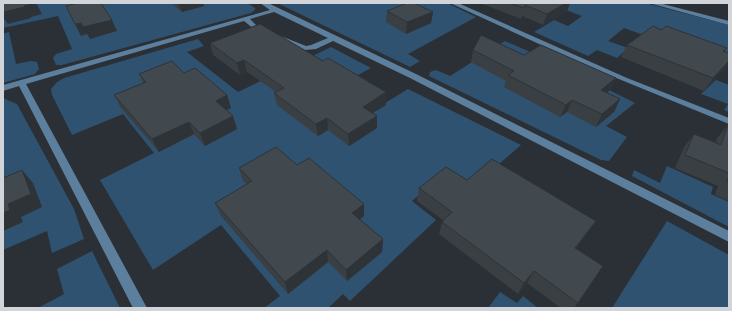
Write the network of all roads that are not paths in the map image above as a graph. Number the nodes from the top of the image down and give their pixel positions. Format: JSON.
{"nodes":[{"id":1,"x":263,"y":3,"type":"edge"},
{"id":2,"x":453,"y":3,"type":"edge"},
{"id":3,"x":652,"y":3,"type":"edge"},
{"id":4,"x":275,"y":10,"type":"junction"},
{"id":5,"x":246,"y":19,"type":"junction"},
{"id":6,"x":729,"y":23,"type":"edge"},
{"id":7,"x":333,"y":38,"type":"junction"},
{"id":8,"x":22,"y":83,"type":"junction"},
{"id":9,"x":3,"y":88,"type":"edge"},
{"id":10,"x":729,"y":121,"type":"edge"},
{"id":11,"x":729,"y":237,"type":"edge"},
{"id":12,"x":140,"y":308,"type":"edge"}],
"edges":[{"from":1,"to":4,"type":"street"},
{"from":2,"to":10,"type":"street"},
{"from":3,"to":6,"type":"street"},
{"from":4,"to":5,"type":"street"},
{"from":4,"to":7,"type":"street"},
{"from":5,"to":7,"type":"street"},
{"from":5,"to":8,"type":"street"},
{"from":7,"to":11,"type":"street"},
{"from":8,"to":9,"type":"street"},
{"from":8,"to":12,"type":"street"}]}
